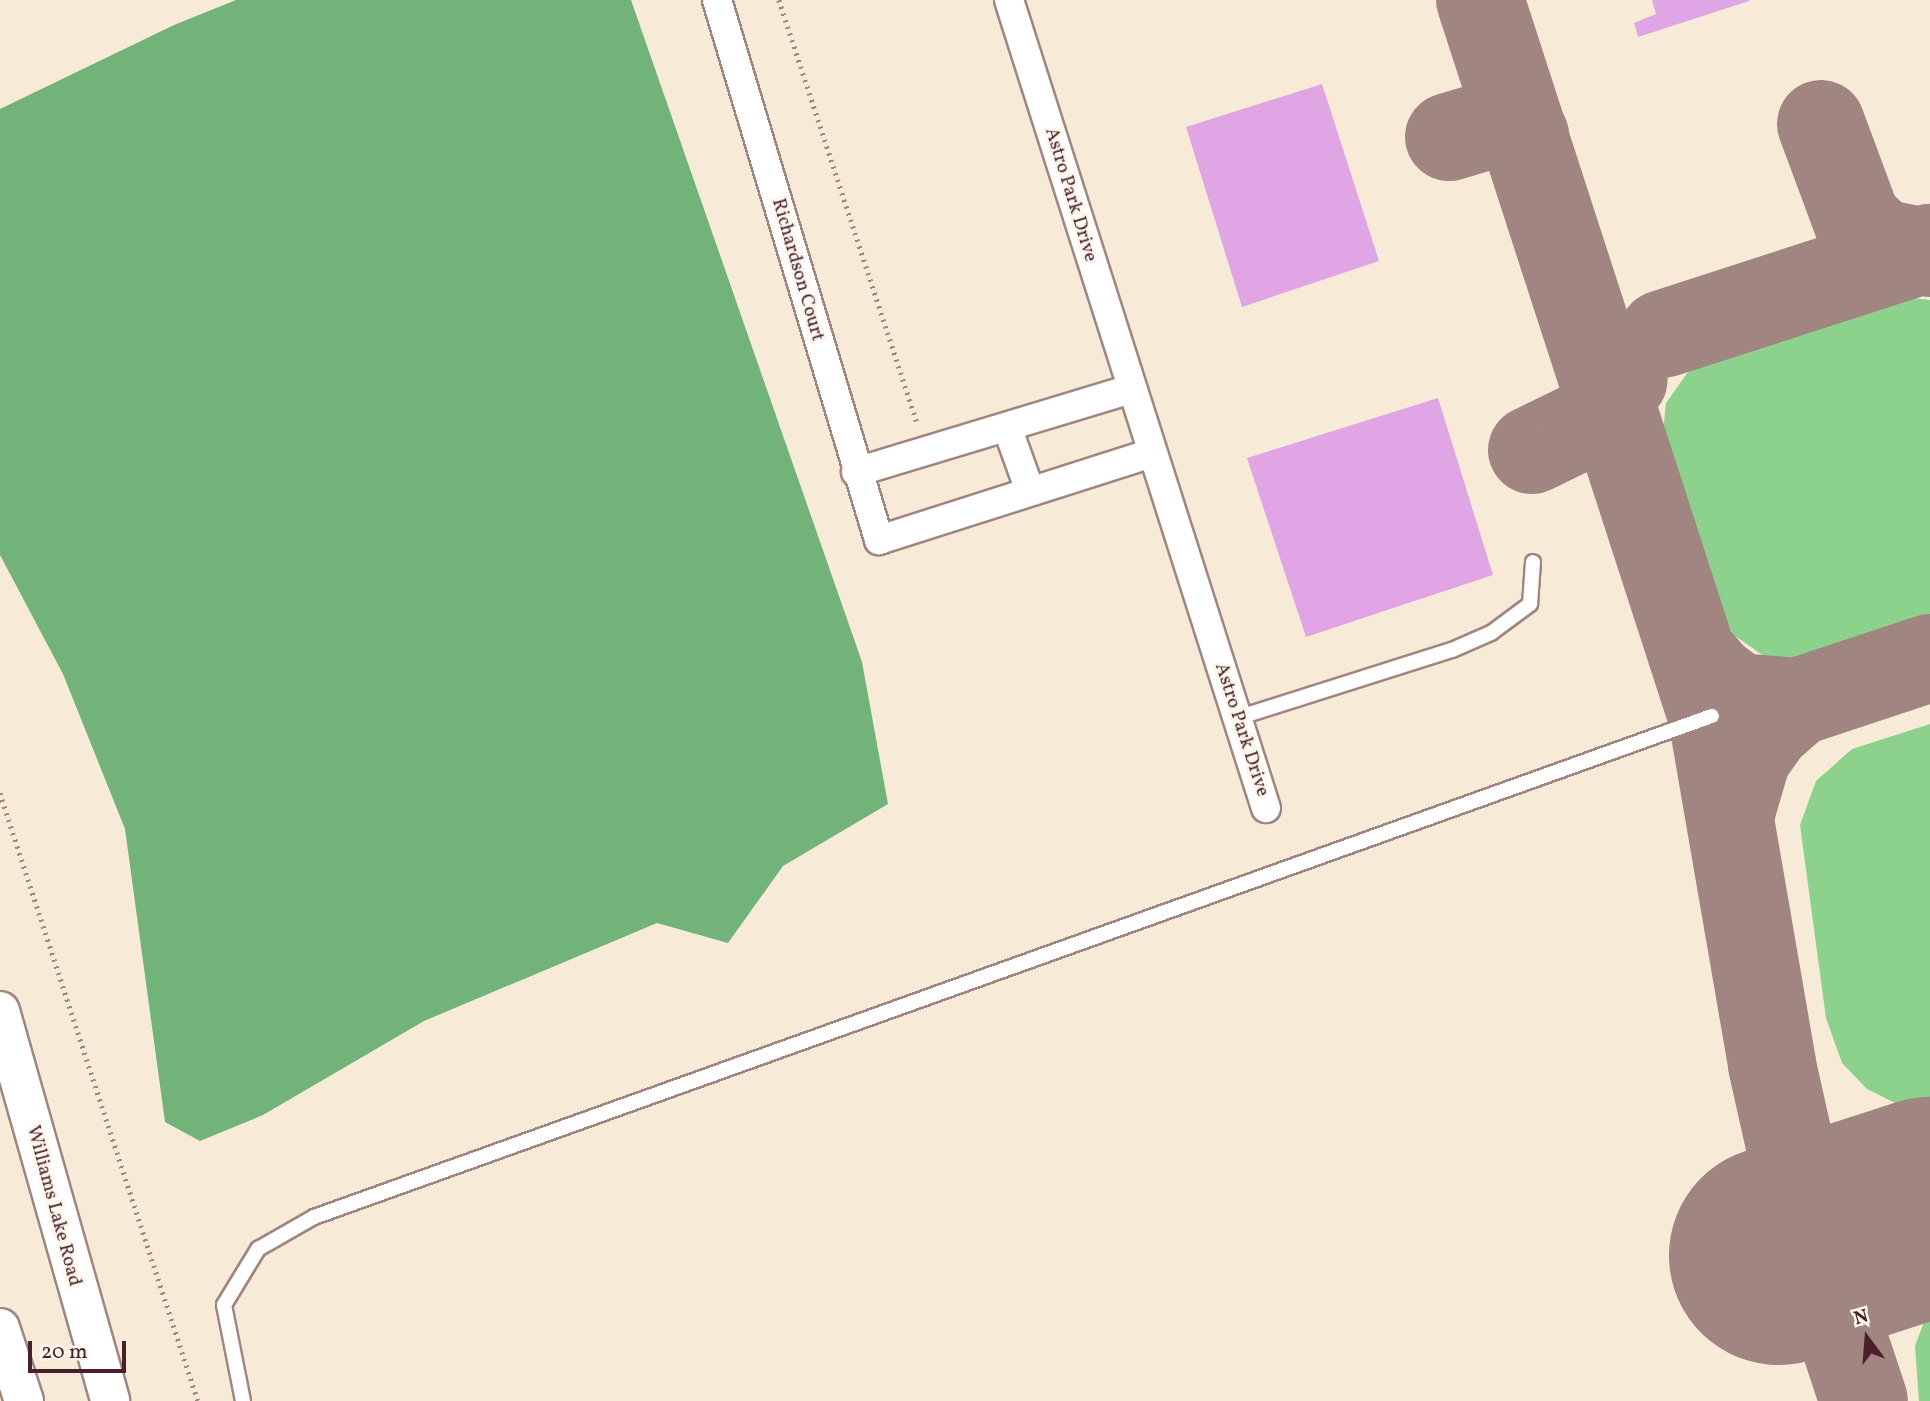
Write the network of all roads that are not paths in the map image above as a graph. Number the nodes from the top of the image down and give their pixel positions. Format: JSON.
{"nodes":[{"id":1,"x":717,"y":0,"type":"edge"},
{"id":2,"x":1009,"y":0,"type":"edge"},
{"id":3,"x":1131,"y":389,"type":"junction"},
{"id":4,"x":1007,"y":428,"type":"junction"},
{"id":5,"x":1151,"y":453,"type":"junction"},
{"id":6,"x":856,"y":472,"type":"junction"},
{"id":7,"x":1030,"y":491,"type":"junction"},
{"id":8,"x":1533,"y":562,"type":"dead end"},
{"id":9,"x":1713,"y":716,"type":"dead end"},
{"id":10,"x":1237,"y":718,"type":"junction"},
{"id":11,"x":1266,"y":808,"type":"dead end"},
{"id":12,"x":0,"y":1011,"type":"edge"},
{"id":13,"x":0,"y":1328,"type":"edge"},
{"id":14,"x":24,"y":1401,"type":"edge"},
{"id":15,"x":110,"y":1401,"type":"edge"},
{"id":16,"x":243,"y":1401,"type":"edge"}],
"edges":[{"from":1,"to":6,"type":"street","name":"Richardson Court"},
{"from":2,"to":3,"type":"street","name":"Astro Park Drive"},
{"from":3,"to":4,"type":"street"},
{"from":3,"to":5,"type":"street","name":"Astro Park Drive"},
{"from":4,"to":6,"type":"street"},
{"from":4,"to":7,"type":"street"},
{"from":5,"to":7,"type":"street"},
{"from":5,"to":10,"type":"street","name":"Astro Park Drive"},
{"from":6,"to":7,"type":"street","name":"Richardson Court"},
{"from":8,"to":10,"type":"lane"},
{"from":9,"to":16,"type":"lane"},
{"from":10,"to":11,"type":"street","name":"Astro Park Drive"},
{"from":12,"to":15,"type":"main road","name":"Williams Lake Road"},
{"from":13,"to":14,"type":"main road"}]}
